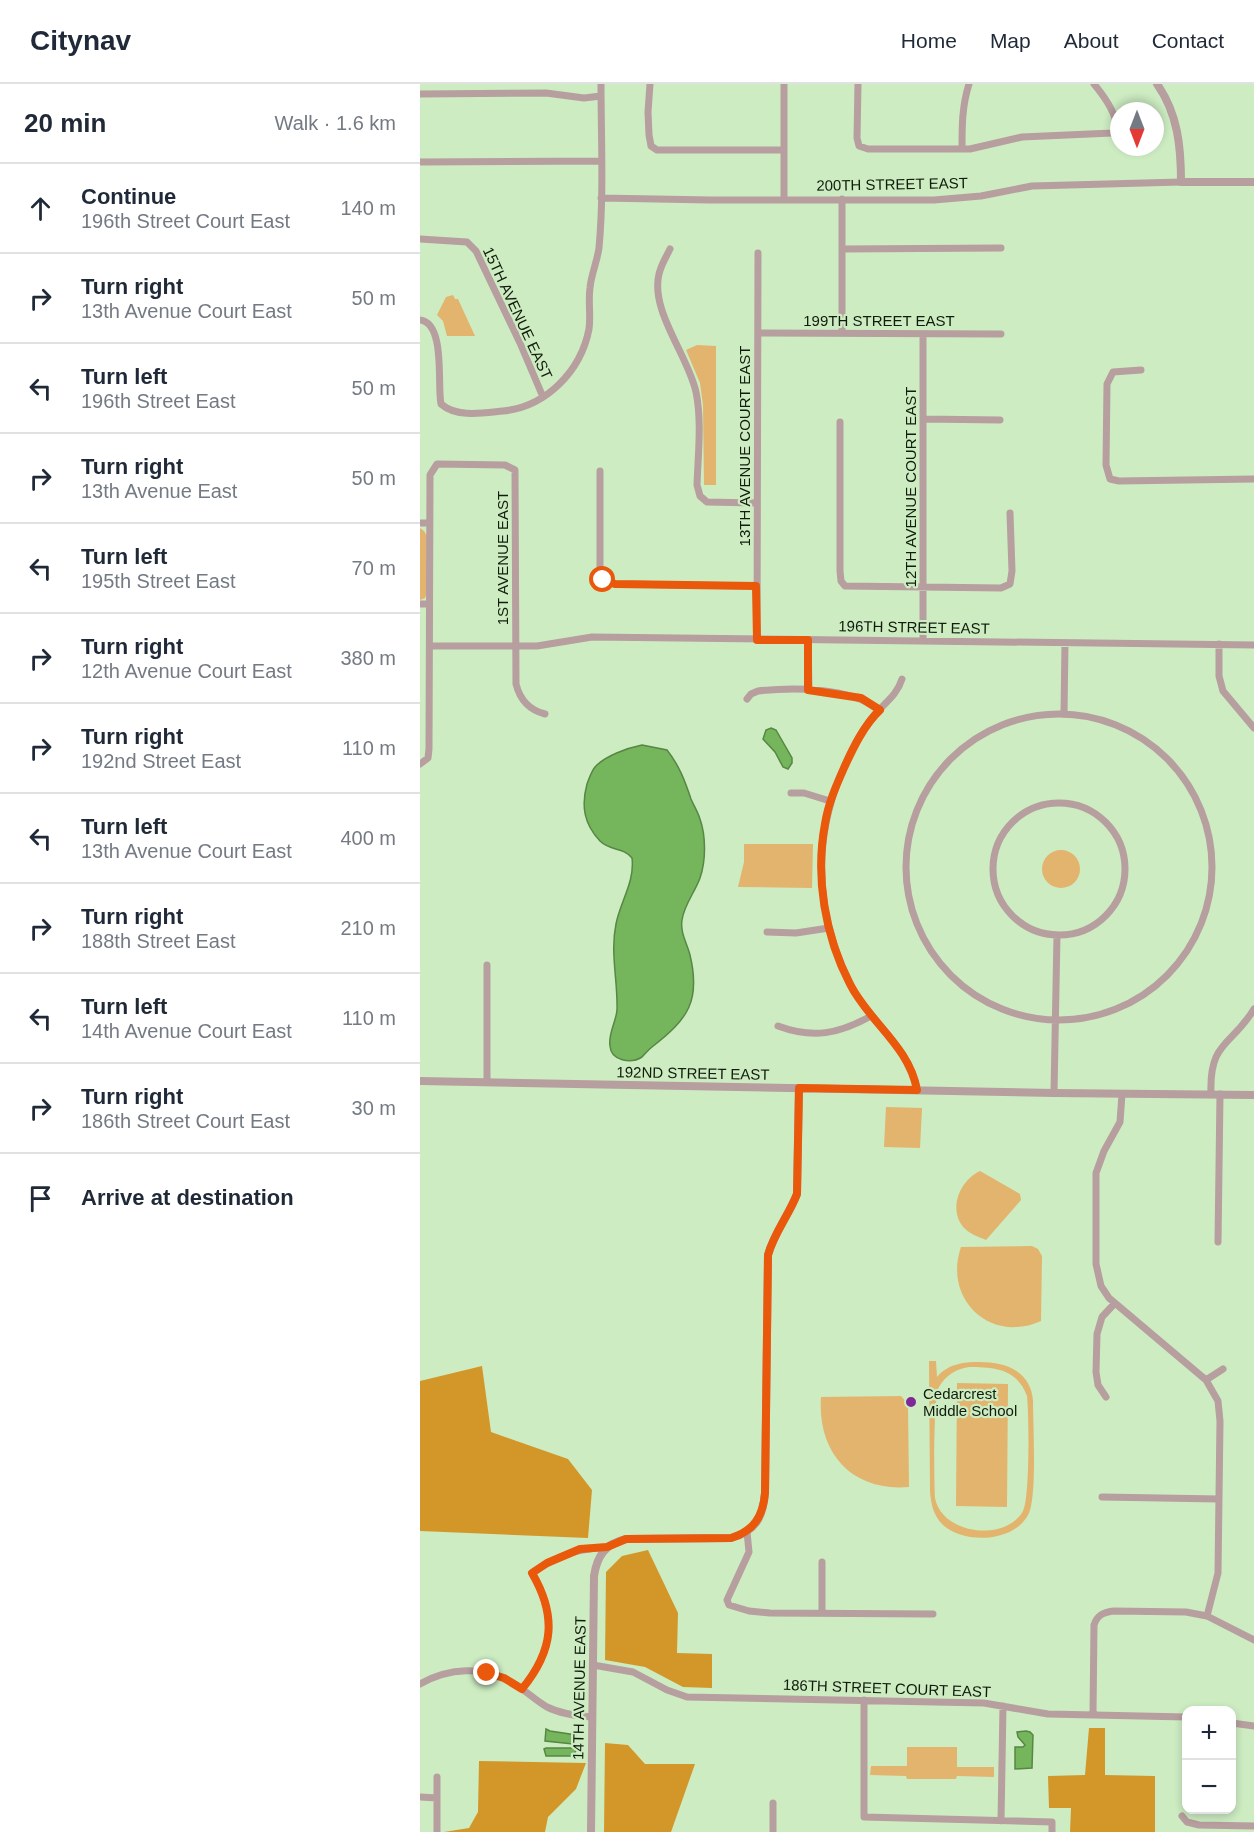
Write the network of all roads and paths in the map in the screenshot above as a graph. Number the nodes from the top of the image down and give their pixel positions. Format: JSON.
{"nodes":[{"id":1,"x":601,"y":84,"type":"edge"},
{"id":2,"x":650,"y":84,"type":"edge"},
{"id":3,"x":784,"y":84,"type":"edge"},
{"id":4,"x":858,"y":84,"type":"edge"},
{"id":5,"x":969,"y":84,"type":"edge"},
{"id":6,"x":1094,"y":84,"type":"edge"},
{"id":7,"x":1157,"y":84,"type":"edge"},
{"id":8,"x":420,"y":94,"type":"edge"},
{"id":9,"x":601,"y":96,"type":"junction"},
{"id":10,"x":962,"y":149,"type":"junction"},
{"id":11,"x":784,"y":150,"type":"junction"},
{"id":12,"x":601,"y":161,"type":"junction"},
{"id":13,"x":420,"y":162,"type":"edge"},
{"id":14,"x":1181,"y":182,"type":"junction"},
{"id":15,"x":1254,"y":182,"type":"edge"},
{"id":16,"x":601,"y":198,"type":"junction"},
{"id":17,"x":784,"y":199,"type":"junction"},
{"id":18,"x":842,"y":199,"type":"junction"},
{"id":19,"x":420,"y":239,"type":"edge"},
{"id":20,"x":1001,"y":248,"type":"dead end"},
{"id":21,"x":670,"y":249,"type":"dead end"},
{"id":22,"x":842,"y":249,"type":"junction"},
{"id":23,"x":758,"y":253,"type":"dead end"},
{"id":24,"x":423,"y":321,"type":"edge"},
{"id":25,"x":758,"y":333,"type":"junction"},
{"id":26,"x":842,"y":333,"type":"junction"},
{"id":27,"x":923,"y":334,"type":"junction"},
{"id":28,"x":1001,"y":334,"type":"dead end"},
{"id":29,"x":1141,"y":370,"type":"dead end"},
{"id":30,"x":543,"y":397,"type":"junction"},
{"id":31,"x":924,"y":419,"type":"junction"},
{"id":32,"x":1000,"y":420,"type":"dead end"},
{"id":33,"x":840,"y":422,"type":"dead end"},
{"id":34,"x":600,"y":471,"type":"dead end"},
{"id":35,"x":1254,"y":479,"type":"edge"},
{"id":36,"x":756,"y":502,"type":"junction"},
{"id":37,"x":1010,"y":513,"type":"dead end"},
{"id":38,"x":420,"y":523,"type":"edge"},
{"id":39,"x":429,"y":523,"type":"junction"},
{"id":40,"x":756,"y":586,"type":"junction"},
{"id":41,"x":923,"y":588,"type":"junction"},
{"id":42,"x":420,"y":604,"type":"edge"},
{"id":43,"x":429,"y":604,"type":"junction"},
{"id":44,"x":757,"y":640,"type":"junction"},
{"id":45,"x":808,"y":640,"type":"junction"},
{"id":46,"x":923,"y":640,"type":"junction"},
{"id":47,"x":1065,"y":643,"type":"junction"},
{"id":48,"x":1220,"y":644,"type":"junction"},
{"id":49,"x":1254,"y":645,"type":"edge"},
{"id":50,"x":430,"y":646,"type":"junction"},
{"id":51,"x":516,"y":646,"type":"junction"},
{"id":52,"x":902,"y":679,"type":"dead end"},
{"id":53,"x":420,"y":690,"type":"edge"},
{"id":54,"x":429,"y":690,"type":"junction"},
{"id":55,"x":808,"y":690,"type":"junction"},
{"id":56,"x":747,"y":699,"type":"dead end"},
{"id":57,"x":880,"y":710,"type":"junction"},
{"id":58,"x":545,"y":714,"type":"dead end"},
{"id":59,"x":1064,"y":714,"type":"junction"},
{"id":60,"x":1254,"y":728,"type":"edge"},
{"id":61,"x":423,"y":762,"type":"edge"},
{"id":62,"x":791,"y":793,"type":"dead end"},
{"id":63,"x":830,"y":801,"type":"junction"},
{"id":64,"x":829,"y":928,"type":"junction"},
{"id":65,"x":767,"y":932,"type":"dead end"},
{"id":66,"x":1057,"y":935,"type":"junction"},
{"id":67,"x":487,"y":966,"type":"dead end"},
{"id":68,"x":1254,"y":1009,"type":"edge"},
{"id":69,"x":871,"y":1016,"type":"junction"},
{"id":70,"x":1056,"y":1020,"type":"junction"},
{"id":71,"x":778,"y":1026,"type":"dead end"},
{"id":72,"x":420,"y":1081,"type":"edge"},
{"id":73,"x":487,"y":1082,"type":"junction"},
{"id":74,"x":799,"y":1088,"type":"junction"},
{"id":75,"x":917,"y":1090,"type":"junction"},
{"id":76,"x":1054,"y":1093,"type":"junction"},
{"id":77,"x":1122,"y":1094,"type":"junction"},
{"id":78,"x":1216,"y":1094,"type":"junction"},
{"id":79,"x":1254,"y":1095,"type":"edge"},
{"id":80,"x":1218,"y":1242,"type":"dead end"},
{"id":81,"x":1115,"y":1303,"type":"junction"},
{"id":82,"x":1223,"y":1369,"type":"dead end"},
{"id":83,"x":1206,"y":1380,"type":"junction"},
{"id":84,"x":1106,"y":1396,"type":"dead end"},
{"id":85,"x":1102,"y":1497,"type":"dead end"},
{"id":86,"x":1219,"y":1499,"type":"junction"},
{"id":87,"x":747,"y":1532,"type":"junction"},
{"id":88,"x":607,"y":1547,"type":"junction"},
{"id":89,"x":822,"y":1562,"type":"dead end"},
{"id":90,"x":822,"y":1613,"type":"junction"},
{"id":91,"x":933,"y":1614,"type":"dead end"},
{"id":92,"x":1207,"y":1616,"type":"junction"},
{"id":93,"x":1254,"y":1640,"type":"edge"},
{"id":94,"x":593,"y":1665,"type":"junction"},
{"id":95,"x":420,"y":1684,"type":"edge"},
{"id":96,"x":522,"y":1689,"type":"junction"},
{"id":97,"x":864,"y":1700,"type":"junction"},
{"id":98,"x":1003,"y":1706,"type":"junction"},
{"id":99,"x":1093,"y":1714,"type":"junction"},
{"id":100,"x":592,"y":1717,"type":"junction"},
{"id":101,"x":1182,"y":1717,"type":"edge"},
{"id":102,"x":1236,"y":1723,"type":"edge"},
{"id":103,"x":1254,"y":1725,"type":"edge"},
{"id":104,"x":437,"y":1778,"type":"dead end"},
{"id":105,"x":420,"y":1797,"type":"edge"},
{"id":106,"x":437,"y":1798,"type":"junction"},
{"id":107,"x":773,"y":1803,"type":"dead end"},
{"id":108,"x":1182,"y":1816,"type":"dead end"},
{"id":109,"x":1001,"y":1821,"type":"junction"},
{"id":110,"x":1254,"y":1826,"type":"edge"},
{"id":111,"x":436,"y":1832,"type":"edge"},
{"id":112,"x":591,"y":1832,"type":"edge"},
{"id":113,"x":773,"y":1832,"type":"edge"},
{"id":114,"x":1052,"y":1832,"type":"edge"}],
"edges":[{"from":1,"to":9,"type":"street"},
{"from":2,"to":11,"type":"street"},
{"from":3,"to":11,"type":"street"},
{"from":4,"to":10,"type":"street"},
{"from":5,"to":10,"type":"street"},
{"from":6,"to":10,"type":"street"},
{"from":7,"to":14,"type":"street"},
{"from":8,"to":9,"type":"street"},
{"from":9,"to":12,"type":"street"},
{"from":11,"to":17,"type":"street"},
{"from":12,"to":13,"type":"street"},
{"from":12,"to":16,"type":"street"},
{"from":14,"to":15,"type":"street","name":"200TH STREET EAST"},
{"from":14,"to":18,"type":"street","name":"200TH STREET EAST"},
{"from":16,"to":17,"type":"street","name":"200TH STREET EAST"},
{"from":16,"to":30,"type":"street"},
{"from":17,"to":18,"type":"street","name":"200TH STREET EAST"},
{"from":18,"to":22,"type":"street"},
{"from":19,"to":30,"type":"street","name":"15TH AVENUE EAST"},
{"from":20,"to":22,"type":"street"},
{"from":21,"to":36,"type":"street"},
{"from":22,"to":26,"type":"street"},
{"from":23,"to":25,"type":"street","name":"13TH AVENUE COURT EAST"},
{"from":24,"to":30,"type":"street"},
{"from":25,"to":26,"type":"street","name":"199TH STREET EAST"},
{"from":25,"to":36,"type":"street","name":"13TH AVENUE COURT EAST"},
{"from":26,"to":27,"type":"street","name":"199TH STREET EAST"},
{"from":27,"to":28,"type":"street","name":"199TH STREET EAST"},
{"from":27,"to":31,"type":"street","name":"12TH AVENUE COURT EAST"},
{"from":29,"to":35,"type":"street"},
{"from":31,"to":32,"type":"street"},
{"from":31,"to":41,"type":"street","name":"12TH AVENUE COURT EAST"},
{"from":33,"to":41,"type":"street"},
{"from":34,"to":40,"type":"street"},
{"from":36,"to":40,"type":"street","name":"13TH AVENUE COURT EAST"},
{"from":37,"to":41,"type":"street"},
{"from":38,"to":39,"type":"street"},
{"from":39,"to":43,"type":"street"},
{"from":39,"to":51,"type":"street","name":"1ST AVENUE EAST"},
{"from":40,"to":44,"type":"street","name":"13TH AVENUE COURT EAST"},
{"from":41,"to":46,"type":"street","name":"12TH AVENUE COURT EAST"},
{"from":42,"to":43,"type":"street"},
{"from":43,"to":50,"type":"street"},
{"from":44,"to":45,"type":"street","name":"196TH STREET EAST"},
{"from":44,"to":51,"type":"street","name":"196TH STREET EAST"},
{"from":45,"to":46,"type":"street","name":"196TH STREET EAST"},
{"from":45,"to":55,"type":"street"},
{"from":46,"to":47,"type":"street","name":"196TH STREET EAST"},
{"from":47,"to":48,"type":"street","name":"196TH STREET EAST"},
{"from":47,"to":59,"type":"street"},
{"from":48,"to":49,"type":"street","name":"196TH STREET EAST"},
{"from":48,"to":60,"type":"street"},
{"from":50,"to":51,"type":"street","name":"196TH STREET EAST"},
{"from":50,"to":54,"type":"street"},
{"from":51,"to":58,"type":"street"},
{"from":52,"to":57,"type":"street"},
{"from":53,"to":54,"type":"street"},
{"from":54,"to":61,"type":"street"},
{"from":55,"to":56,"type":"street"},
{"from":55,"to":57,"type":"street"},
{"from":57,"to":63,"type":"street"},
{"from":59,"to":70,"type":"street"},
{"from":59,"to":70,"type":"street"},
{"from":62,"to":63,"type":"street"},
{"from":63,"to":64,"type":"street"},
{"from":64,"to":65,"type":"street"},
{"from":64,"to":69,"type":"street"},
{"from":66,"to":66,"type":"street"},
{"from":66,"to":70,"type":"street"},
{"from":67,"to":73,"type":"street"},
{"from":68,"to":78,"type":"street"},
{"from":69,"to":71,"type":"street"},
{"from":69,"to":75,"type":"street"},
{"from":70,"to":76,"type":"street"},
{"from":72,"to":73,"type":"street","name":"192ND STREET EAST"},
{"from":73,"to":74,"type":"street","name":"192ND STREET EAST"},
{"from":74,"to":75,"type":"street","name":"192ND STREET EAST"},
{"from":74,"to":87,"type":"street"},
{"from":75,"to":76,"type":"street","name":"192ND STREET EAST"},
{"from":76,"to":77,"type":"street","name":"192ND STREET EAST"},
{"from":77,"to":78,"type":"street","name":"192ND STREET EAST"},
{"from":77,"to":81,"type":"street"},
{"from":78,"to":79,"type":"street","name":"192ND STREET EAST"},
{"from":78,"to":80,"type":"street"},
{"from":81,"to":83,"type":"street"},
{"from":81,"to":84,"type":"street"},
{"from":82,"to":83,"type":"street"},
{"from":83,"to":86,"type":"street"},
{"from":85,"to":86,"type":"street"},
{"from":86,"to":92,"type":"street"},
{"from":87,"to":88,"type":"street"},
{"from":87,"to":90,"type":"street"},
{"from":88,"to":94,"type":"street","name":"14TH AVENUE EAST"},
{"from":88,"to":96,"type":"street"},
{"from":89,"to":90,"type":"street"},
{"from":90,"to":91,"type":"street"},
{"from":92,"to":93,"type":"street"},
{"from":92,"to":99,"type":"street"},
{"from":94,"to":97,"type":"street","name":"186TH STREET COURT EAST"},
{"from":94,"to":100,"type":"street","name":"14TH AVENUE EAST"},
{"from":95,"to":96,"type":"street"},
{"from":96,"to":100,"type":"street"},
{"from":97,"to":98,"type":"street","name":"186TH STREET COURT EAST"},
{"from":97,"to":109,"type":"street"},
{"from":98,"to":99,"type":"street","name":"186TH STREET COURT EAST"},
{"from":98,"to":109,"type":"street"},
{"from":99,"to":101,"type":"street","name":"186TH STREET COURT EAST"},
{"from":100,"to":112,"type":"street","name":"14TH AVENUE EAST"},
{"from":102,"to":103,"type":"street"},
{"from":104,"to":106,"type":"street"},
{"from":105,"to":106,"type":"street"},
{"from":106,"to":111,"type":"street"},
{"from":107,"to":113,"type":"street"},
{"from":108,"to":110,"type":"street"},
{"from":109,"to":114,"type":"street"}]}
